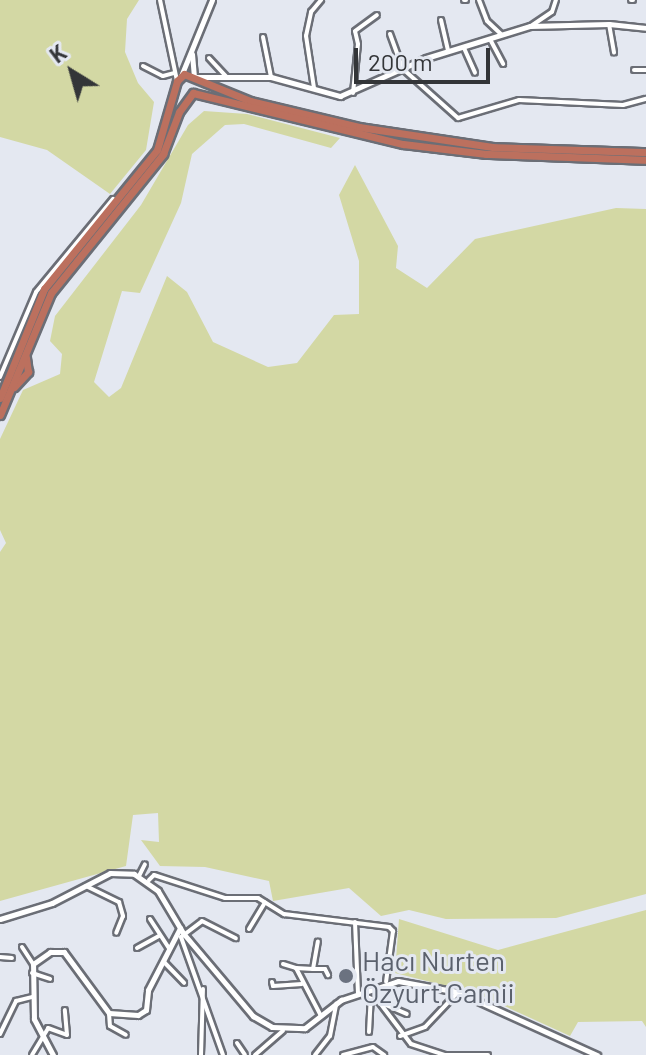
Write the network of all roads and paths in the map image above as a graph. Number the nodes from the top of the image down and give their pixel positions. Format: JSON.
{"nodes":[{"id":1,"x":160,"y":0,"type":"edge"},
{"id":2,"x":212,"y":0,"type":"edge"},
{"id":3,"x":321,"y":0,"type":"edge"},
{"id":4,"x":479,"y":0,"type":"edge"},
{"id":5,"x":556,"y":0,"type":"edge"},
{"id":6,"x":377,"y":15,"type":"dead end"},
{"id":7,"x":441,"y":20,"type":"dead end"},
{"id":8,"x":609,"y":24,"type":"junction"},
{"id":9,"x":530,"y":26,"type":"junction"},
{"id":10,"x":646,"y":28,"type":"edge"},
{"id":11,"x":390,"y":34,"type":"dead end"},
{"id":12,"x":503,"y":36,"type":"junction"},
{"id":13,"x":263,"y":37,"type":"dead end"},
{"id":14,"x":491,"y":41,"type":"junction"},
{"id":15,"x":464,"y":48,"type":"junction"},
{"id":16,"x":448,"y":51,"type":"junction"},
{"id":17,"x":191,"y":53,"type":"junction"},
{"id":18,"x":614,"y":53,"type":"dead end"},
{"id":19,"x":209,"y":58,"type":"dead end"},
{"id":20,"x":503,"y":64,"type":"dead end"},
{"id":21,"x":143,"y":66,"type":"dead end"},
{"id":22,"x":403,"y":69,"type":"junction"},
{"id":23,"x":634,"y":70,"type":"dead end"},
{"id":24,"x":646,"y":70,"type":"edge"},
{"id":25,"x":475,"y":73,"type":"dead end"},
{"id":26,"x":226,"y":76,"type":"junction"},
{"id":27,"x":271,"y":77,"type":"junction"},
{"id":28,"x":195,"y":78,"type":"junction"},
{"id":29,"x":177,"y":80,"type":"junction"},
{"id":30,"x":314,"y":88,"type":"junction"},
{"id":31,"x":353,"y":93,"type":"junction"},
{"id":32,"x":192,"y":94,"type":"junction"},
{"id":33,"x":646,"y":99,"type":"edge"},
{"id":34,"x":646,"y":152,"type":"edge"},
{"id":35,"x":646,"y":160,"type":"edge"},
{"id":36,"x":132,"y":181,"type":"junction"},
{"id":37,"x":0,"y":377,"type":"edge"},
{"id":38,"x":0,"y":398,"type":"edge"},
{"id":39,"x":0,"y":415,"type":"edge"},
{"id":40,"x":145,"y":864,"type":"dead end"},
{"id":41,"x":139,"y":876,"type":"junction"},
{"id":42,"x":149,"y":880,"type":"junction"},
{"id":43,"x":84,"y":885,"type":"junction"},
{"id":44,"x":265,"y":902,"type":"junction"},
{"id":45,"x":0,"y":919,"type":"edge"},
{"id":46,"x":150,"y":919,"type":"dead end"},
{"id":47,"x":355,"y":922,"type":"junction"},
{"id":48,"x":249,"y":929,"type":"dead end"},
{"id":49,"x":181,"y":930,"type":"junction"},
{"id":50,"x":116,"y":933,"type":"dead end"},
{"id":51,"x":160,"y":935,"type":"junction"},
{"id":52,"x":236,"y":938,"type":"dead end"},
{"id":53,"x":318,"y":941,"type":"dead end"},
{"id":54,"x":22,"y":947,"type":"dead end"},
{"id":55,"x":137,"y":948,"type":"dead end"},
{"id":56,"x":169,"y":948,"type":"junction"},
{"id":57,"x":0,"y":957,"type":"edge"},
{"id":58,"x":12,"y":958,"type":"dead end"},
{"id":59,"x":164,"y":962,"type":"junction"},
{"id":60,"x":33,"y":964,"type":"junction"},
{"id":61,"x":283,"y":964,"type":"dead end"},
{"id":62,"x":296,"y":968,"type":"junction"},
{"id":63,"x":313,"y":969,"type":"junction"},
{"id":64,"x":32,"y":973,"type":"junction"},
{"id":65,"x":328,"y":975,"type":"dead end"},
{"id":66,"x":50,"y":979,"type":"dead end"},
{"id":67,"x":272,"y":982,"type":"dead end"},
{"id":68,"x":386,"y":982,"type":"junction"},
{"id":69,"x":184,"y":983,"type":"dead end"},
{"id":70,"x":302,"y":984,"type":"junction"},
{"id":71,"x":203,"y":987,"type":"junction"},
{"id":72,"x":458,"y":992,"type":"junction"},
{"id":73,"x":358,"y":993,"type":"junction"},
{"id":74,"x":32,"y":997,"type":"junction"},
{"id":75,"x":371,"y":999,"type":"junction"},
{"id":76,"x":380,"y":1003,"type":"junction"},
{"id":77,"x":336,"y":1004,"type":"junction"},
{"id":78,"x":65,"y":1010,"type":"dead end"},
{"id":79,"x":109,"y":1013,"type":"junction"},
{"id":80,"x":407,"y":1014,"type":"dead end"},
{"id":81,"x":321,"y":1016,"type":"junction"},
{"id":82,"x":283,"y":1031,"type":"junction"},
{"id":83,"x":41,"y":1032,"type":"junction"},
{"id":84,"x":369,"y":1032,"type":"dead end"},
{"id":85,"x":0,"y":1034,"type":"edge"},
{"id":86,"x":126,"y":1035,"type":"dead end"},
{"id":87,"x":400,"y":1036,"type":"junction"},
{"id":88,"x":237,"y":1043,"type":"dead end"},
{"id":89,"x":53,"y":1053,"type":"edge"},
{"id":90,"x":435,"y":1053,"type":"edge"},
{"id":91,"x":35,"y":1055,"type":"edge"},
{"id":92,"x":201,"y":1055,"type":"edge"},
{"id":93,"x":223,"y":1055,"type":"edge"},
{"id":94,"x":245,"y":1055,"type":"edge"},
{"id":95,"x":255,"y":1055,"type":"edge"},
{"id":96,"x":315,"y":1055,"type":"edge"},
{"id":97,"x":343,"y":1055,"type":"edge"},
{"id":98,"x":384,"y":1055,"type":"edge"},
{"id":99,"x":488,"y":1055,"type":"edge"},
{"id":100,"x":597,"y":1055,"type":"edge"}],
"edges":[{"from":1,"to":29,"type":"street"},
{"from":2,"to":17,"type":"street"},
{"from":3,"to":30,"type":"street"},
{"from":4,"to":12,"type":"street"},
{"from":5,"to":9,"type":"street"},
{"from":6,"to":31,"type":"street"},
{"from":7,"to":16,"type":"street"},
{"from":8,"to":9,"type":"street"},
{"from":8,"to":10,"type":"street"},
{"from":8,"to":18,"type":"street"},
{"from":9,"to":12,"type":"street"},
{"from":11,"to":22,"type":"street"},
{"from":12,"to":14,"type":"street"},
{"from":13,"to":27,"type":"street"},
{"from":14,"to":15,"type":"street"},
{"from":14,"to":20,"type":"street"},
{"from":15,"to":16,"type":"street"},
{"from":15,"to":25,"type":"street"},
{"from":16,"to":22,"type":"street"},
{"from":17,"to":28,"type":"street"},
{"from":17,"to":29,"type":"street"},
{"from":19,"to":26,"type":"street"},
{"from":21,"to":29,"type":"street"},
{"from":22,"to":31,"type":"street"},
{"from":22,"to":33,"type":"street"},
{"from":23,"to":24,"type":"street"},
{"from":26,"to":27,"type":"street"},
{"from":26,"to":28,"type":"street"},
{"from":27,"to":30,"type":"street"},
{"from":28,"to":29,"type":"highway"},
{"from":28,"to":32,"type":"highway"},
{"from":28,"to":34,"type":"highway"},
{"from":29,"to":32,"type":"highway"},
{"from":29,"to":36,"type":"highway"},
{"from":30,"to":31,"type":"street"},
{"from":32,"to":35,"type":"highway"},
{"from":32,"to":39,"type":"highway"},
{"from":36,"to":37,"type":"street"},
{"from":36,"to":38,"type":"highway"},
{"from":40,"to":41,"type":"street"},
{"from":41,"to":42,"type":"street"},
{"from":41,"to":43,"type":"street"},
{"from":42,"to":44,"type":"street"},
{"from":42,"to":49,"type":"street"},
{"from":43,"to":45,"type":"street"},
{"from":43,"to":50,"type":"street"},
{"from":44,"to":47,"type":"street"},
{"from":44,"to":48,"type":"street"},
{"from":46,"to":51,"type":"street"},
{"from":47,"to":68,"type":"street"},
{"from":47,"to":73,"type":"street"},
{"from":49,"to":52,"type":"street"},
{"from":49,"to":56,"type":"street"},
{"from":49,"to":71,"type":"street"},
{"from":49,"to":82,"type":"street"},
{"from":51,"to":55,"type":"street"},
{"from":51,"to":56,"type":"street"},
{"from":53,"to":63,"type":"street"},
{"from":54,"to":60,"type":"street"},
{"from":56,"to":59,"type":"street"},
{"from":57,"to":58,"type":"street"},
{"from":59,"to":69,"type":"street"},
{"from":59,"to":79,"type":"street"},
{"from":60,"to":64,"type":"street"},
{"from":60,"to":79,"type":"street"},
{"from":61,"to":62,"type":"street"},
{"from":62,"to":63,"type":"street"},
{"from":62,"to":70,"type":"street"},
{"from":63,"to":65,"type":"street"},
{"from":64,"to":66,"type":"street"},
{"from":64,"to":74,"type":"street"},
{"from":67,"to":70,"type":"street"},
{"from":68,"to":72,"type":"street"},
{"from":68,"to":73,"type":"street"},
{"from":70,"to":81,"type":"street"},
{"from":71,"to":92,"type":"street"},
{"from":71,"to":93,"type":"street"},
{"from":72,"to":87,"type":"street"},
{"from":72,"to":100,"type":"street"},
{"from":73,"to":75,"type":"street"},
{"from":73,"to":77,"type":"street"},
{"from":74,"to":83,"type":"street"},
{"from":74,"to":85,"type":"street"},
{"from":75,"to":76,"type":"street"},
{"from":75,"to":84,"type":"street"},
{"from":76,"to":80,"type":"street"},
{"from":76,"to":87,"type":"street"},
{"from":77,"to":81,"type":"street"},
{"from":77,"to":96,"type":"street"},
{"from":78,"to":83,"type":"street"},
{"from":79,"to":86,"type":"street"},
{"from":81,"to":82,"type":"street"},
{"from":82,"to":95,"type":"street"},
{"from":83,"to":89,"type":"street"},
{"from":83,"to":91,"type":"street"},
{"from":87,"to":90,"type":"street"},
{"from":88,"to":94,"type":"street"},
{"from":90,"to":99,"type":"street"},
{"from":97,"to":98,"type":"street"}]}
